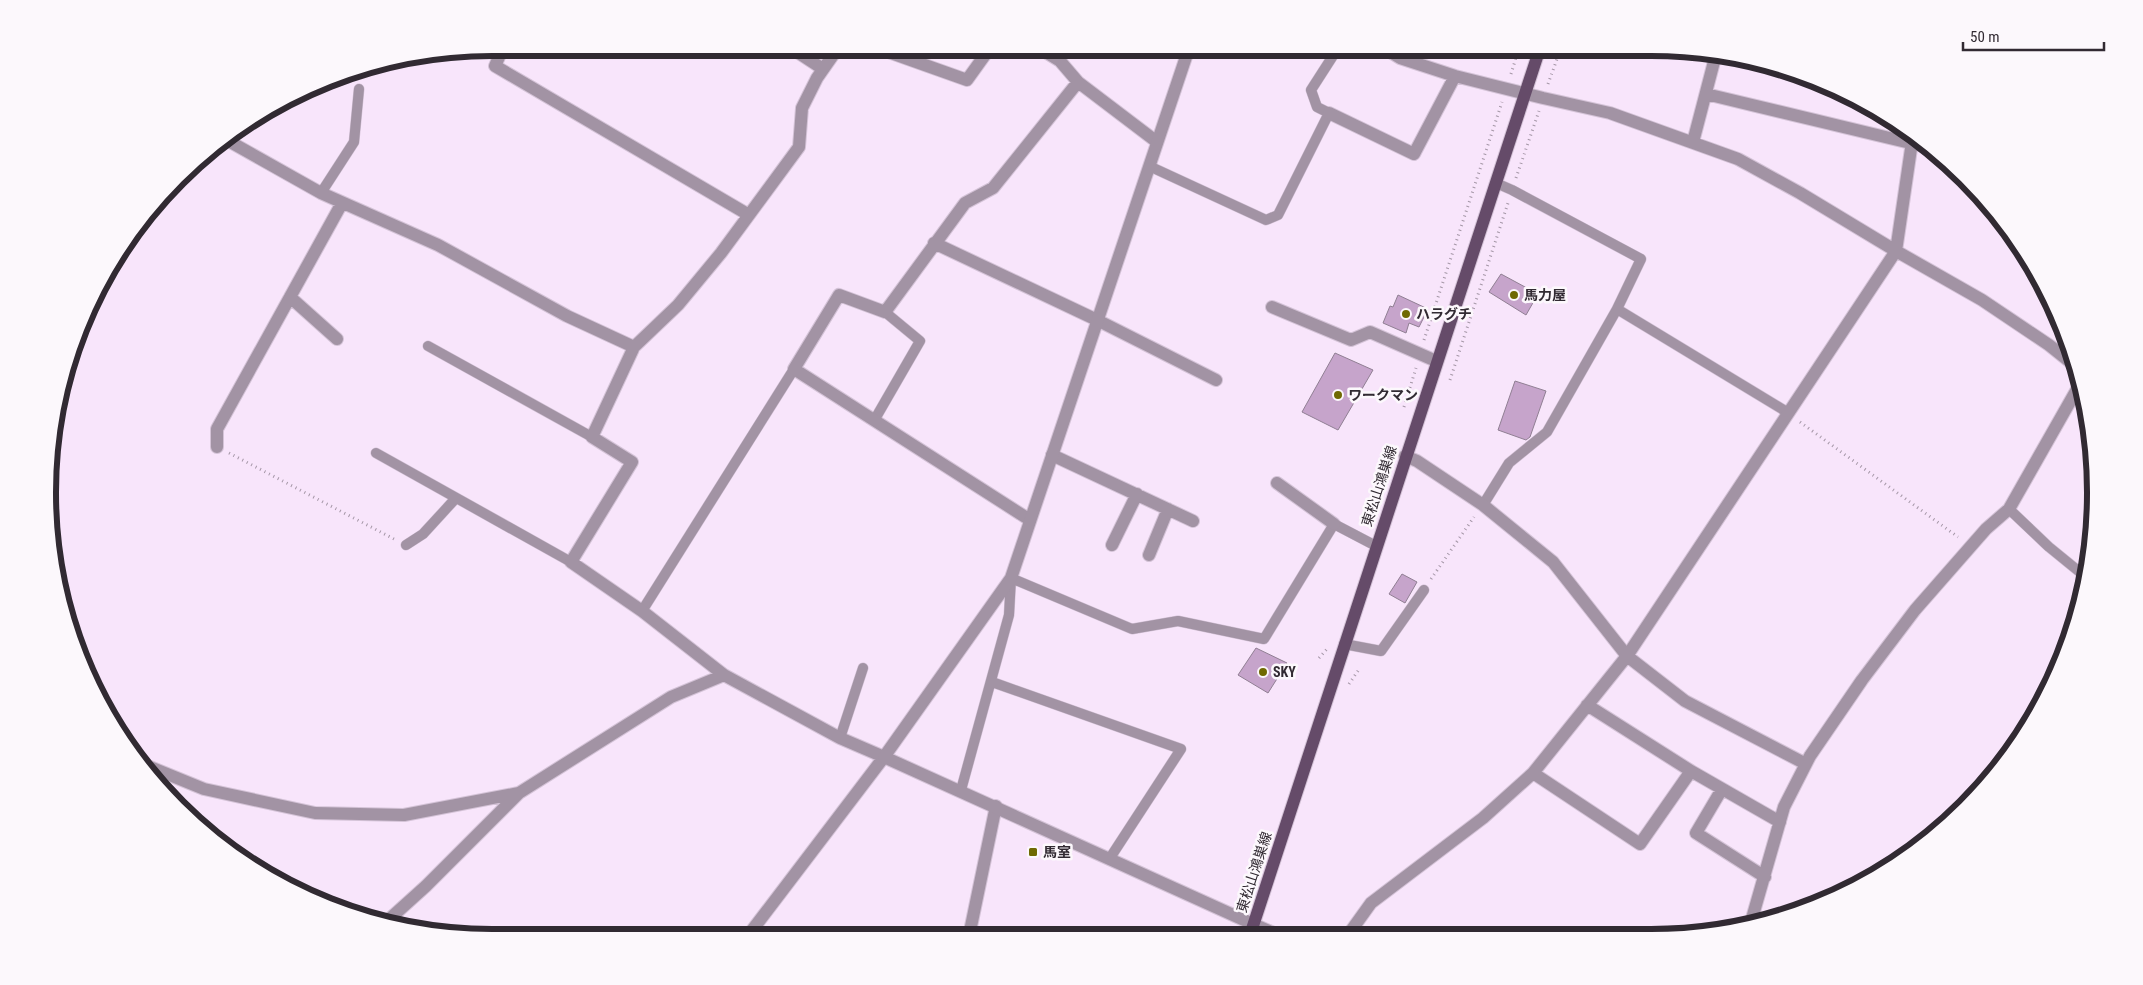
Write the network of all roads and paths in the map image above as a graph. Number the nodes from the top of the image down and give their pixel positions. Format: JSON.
{"nodes":[{"id":1,"x":499,"y":56,"type":"edge"},
{"id":2,"x":803,"y":56,"type":"edge"},
{"id":3,"x":832,"y":56,"type":"edge"},
{"id":4,"x":900,"y":56,"type":"edge"},
{"id":5,"x":984,"y":56,"type":"edge"},
{"id":6,"x":1051,"y":56,"type":"edge"},
{"id":7,"x":1186,"y":56,"type":"edge"},
{"id":8,"x":1333,"y":56,"type":"edge"},
{"id":9,"x":1397,"y":56,"type":"edge"},
{"id":10,"x":1413,"y":56,"type":"edge"},
{"id":11,"x":1537,"y":56,"type":"edge"},
{"id":12,"x":1410,"y":61,"type":"junction"},
{"id":13,"x":1714,"y":61,"type":"edge"},
{"id":14,"x":823,"y":69,"type":"junction"},
{"id":15,"x":1455,"y":76,"type":"junction"},
{"id":16,"x":1078,"y":82,"type":"junction"},
{"id":17,"x":360,"y":88,"type":"dead end"},
{"id":18,"x":1525,"y":93,"type":"junction"},
{"id":19,"x":1706,"y":94,"type":"junction"},
{"id":20,"x":1329,"y":113,"type":"junction"},
{"id":21,"x":1903,"y":137,"type":"edge"},
{"id":22,"x":1157,"y":142,"type":"junction"},
{"id":23,"x":1693,"y":142,"type":"junction"},
{"id":24,"x":232,"y":143,"type":"edge"},
{"id":25,"x":1912,"y":143,"type":"edge"},
{"id":26,"x":1149,"y":166,"type":"junction"},
{"id":27,"x":1496,"y":183,"type":"junction"},
{"id":28,"x":321,"y":193,"type":"junction"},
{"id":29,"x":342,"y":203,"type":"junction"},
{"id":30,"x":749,"y":215,"type":"junction"},
{"id":31,"x":934,"y":242,"type":"junction"},
{"id":32,"x":1896,"y":251,"type":"junction"},
{"id":33,"x":290,"y":297,"type":"junction"},
{"id":34,"x":1272,"y":307,"type":"dead end"},
{"id":35,"x":1617,"y":309,"type":"junction"},
{"id":36,"x":885,"y":312,"type":"junction"},
{"id":37,"x":1097,"y":320,"type":"junction"},
{"id":38,"x":337,"y":339,"type":"dead end"},
{"id":39,"x":428,"y":346,"type":"dead end"},
{"id":40,"x":634,"y":347,"type":"junction"},
{"id":41,"x":2066,"y":358,"type":"edge"},
{"id":42,"x":1436,"y":361,"type":"junction"},
{"id":43,"x":794,"y":369,"type":"junction"},
{"id":44,"x":1216,"y":380,"type":"dead end"},
{"id":45,"x":2075,"y":393,"type":"edge"},
{"id":46,"x":1787,"y":412,"type":"junction"},
{"id":47,"x":875,"y":419,"type":"junction"},
{"id":48,"x":592,"y":438,"type":"junction"},
{"id":49,"x":217,"y":448,"type":"joint"},
{"id":50,"x":376,"y":453,"type":"dead end"},
{"id":51,"x":1052,"y":455,"type":"junction"},
{"id":52,"x":1405,"y":456,"type":"junction"},
{"id":53,"x":1277,"y":483,"type":"dead end"},
{"id":54,"x":1137,"y":494,"type":"junction"},
{"id":55,"x":456,"y":498,"type":"junction"},
{"id":56,"x":1483,"y":505,"type":"junction"},
{"id":57,"x":1168,"y":509,"type":"junction"},
{"id":58,"x":2009,"y":509,"type":"junction"},
{"id":59,"x":1030,"y":520,"type":"junction"},
{"id":60,"x":1193,"y":520,"type":"dead end"},
{"id":61,"x":1334,"y":524,"type":"junction"},
{"id":62,"x":406,"y":544,"type":"joint"},
{"id":63,"x":1112,"y":545,"type":"dead end"},
{"id":64,"x":1376,"y":546,"type":"junction"},
{"id":65,"x":1970,"y":546,"type":"junction"},
{"id":66,"x":1150,"y":555,"type":"dead end"},
{"id":67,"x":571,"y":562,"type":"junction"},
{"id":68,"x":2079,"y":571,"type":"edge"},
{"id":69,"x":1011,"y":578,"type":"junction"},
{"id":70,"x":1424,"y":590,"type":"joint"},
{"id":71,"x":642,"y":611,"type":"junction"},
{"id":72,"x":1344,"y":644,"type":"junction"},
{"id":73,"x":1627,"y":656,"type":"junction"},
{"id":74,"x":863,"y":668,"type":"dead end"},
{"id":75,"x":724,"y":675,"type":"junction"},
{"id":76,"x":992,"y":682,"type":"junction"},
{"id":77,"x":1587,"y":705,"type":"junction"},
{"id":78,"x":840,"y":738,"type":"junction"},
{"id":79,"x":884,"y":757,"type":"junction"},
{"id":80,"x":1806,"y":764,"type":"junction"},
{"id":81,"x":156,"y":769,"type":"edge"},
{"id":82,"x":1691,"y":771,"type":"junction"},
{"id":83,"x":1533,"y":773,"type":"junction"},
{"id":84,"x":1722,"y":789,"type":"junction"},
{"id":85,"x":960,"y":790,"type":"junction"},
{"id":86,"x":519,"y":793,"type":"junction"},
{"id":87,"x":996,"y":806,"type":"junction"},
{"id":88,"x":1780,"y":822,"type":"junction"},
{"id":89,"x":1110,"y":858,"type":"junction"},
{"id":90,"x":1765,"y":876,"type":"junction"},
{"id":91,"x":1753,"y":916,"type":"edge"},
{"id":92,"x":392,"y":917,"type":"edge"},
{"id":93,"x":753,"y":929,"type":"edge"},
{"id":94,"x":970,"y":929,"type":"edge"},
{"id":95,"x":1251,"y":929,"type":"edge"},
{"id":96,"x":1352,"y":929,"type":"edge"}],
"edges":[{"from":1,"to":30,"type":"street"},
{"from":2,"to":14,"type":"street"},
{"from":3,"to":14,"type":"street"},
{"from":4,"to":5,"type":"street"},
{"from":6,"to":16,"type":"street"},
{"from":7,"to":22,"type":"street"},
{"from":8,"to":20,"type":"lane"},
{"from":9,"to":12,"type":"street"},
{"from":10,"to":12,"type":"lane"},
{"from":11,"to":18,"type":"main road","name":"東松山鴻巣線"},
{"from":12,"to":15,"type":"street"},
{"from":13,"to":19,"type":"street"},
{"from":14,"to":30,"type":"street"},
{"from":15,"to":18,"type":"street"},
{"from":15,"to":20,"type":"street"},
{"from":16,"to":22,"type":"street"},
{"from":16,"to":31,"type":"street"},
{"from":17,"to":28,"type":"lane"},
{"from":18,"to":23,"type":"street"},
{"from":18,"to":27,"type":"main road","name":"東松山鴻巣線"},
{"from":19,"to":21,"type":"street"},
{"from":19,"to":23,"type":"street"},
{"from":20,"to":26,"type":"lane"},
{"from":22,"to":26,"type":"street"},
{"from":23,"to":32,"type":"street"},
{"from":24,"to":28,"type":"street"},
{"from":25,"to":32,"type":"street"},
{"from":26,"to":37,"type":"street"},
{"from":27,"to":35,"type":"lane"},
{"from":27,"to":42,"type":"main road","name":"東松山鴻巣線"},
{"from":28,"to":29,"type":"street"},
{"from":29,"to":33,"type":"street"},
{"from":29,"to":40,"type":"street"},
{"from":30,"to":40,"type":"street"},
{"from":31,"to":36,"type":"street"},
{"from":31,"to":37,"type":"street"},
{"from":32,"to":41,"type":"street"},
{"from":32,"to":46,"type":"street"},
{"from":33,"to":38,"type":"street"},
{"from":33,"to":49,"type":"street"},
{"from":34,"to":42,"type":"street"},
{"from":35,"to":46,"type":"lane"},
{"from":35,"to":56,"type":"lane"},
{"from":36,"to":43,"type":"street"},
{"from":36,"to":47,"type":"lane"},
{"from":37,"to":44,"type":"street"},
{"from":37,"to":51,"type":"street"},
{"from":39,"to":48,"type":"lane"},
{"from":40,"to":48,"type":"street"},
{"from":42,"to":52,"type":"main road","name":"東松山鴻巣線"},
{"from":43,"to":47,"type":"street"},
{"from":43,"to":71,"type":"lane"},
{"from":45,"to":58,"type":"street"},
{"from":46,"to":65,"type":"path"},
{"from":46,"to":73,"type":"street"},
{"from":47,"to":59,"type":"street"},
{"from":48,"to":67,"type":"street"},
{"from":49,"to":62,"type":"path"},
{"from":50,"to":55,"type":"lane"},
{"from":51,"to":54,"type":"street"},
{"from":51,"to":59,"type":"street"},
{"from":52,"to":56,"type":"street"},
{"from":52,"to":64,"type":"main road","name":"東松山鴻巣線"},
{"from":53,"to":61,"type":"street"},
{"from":54,"to":57,"type":"street"},
{"from":54,"to":63,"type":"street"},
{"from":55,"to":62,"type":"lane"},
{"from":55,"to":67,"type":"lane"},
{"from":56,"to":70,"type":"path"},
{"from":56,"to":73,"type":"street"},
{"from":57,"to":60,"type":"street"},
{"from":57,"to":66,"type":"street"},
{"from":58,"to":65,"type":"street"},
{"from":58,"to":68,"type":"lane"},
{"from":59,"to":69,"type":"street"},
{"from":61,"to":64,"type":"lane"},
{"from":61,"to":69,"type":"lane"},
{"from":64,"to":72,"type":"main road","name":"東松山鴻巣線"},
{"from":65,"to":80,"type":"street"},
{"from":67,"to":71,"type":"street"},
{"from":69,"to":76,"type":"lane"},
{"from":69,"to":79,"type":"street"},
{"from":70,"to":72,"type":"lane"},
{"from":71,"to":75,"type":"street"},
{"from":72,"to":95,"type":"main road","name":"東松山鴻巣線"},
{"from":73,"to":77,"type":"street"},
{"from":73,"to":80,"type":"street"},
{"from":74,"to":78,"type":"lane"},
{"from":75,"to":78,"type":"street"},
{"from":75,"to":86,"type":"street"},
{"from":76,"to":85,"type":"lane"},
{"from":76,"to":89,"type":"lane"},
{"from":77,"to":82,"type":"street"},
{"from":77,"to":83,"type":"street"},
{"from":78,"to":79,"type":"street"},
{"from":79,"to":85,"type":"street"},
{"from":79,"to":93,"type":"street"},
{"from":80,"to":88,"type":"street"},
{"from":81,"to":86,"type":"street"},
{"from":82,"to":83,"type":"street"},
{"from":82,"to":84,"type":"street"},
{"from":83,"to":96,"type":"street"},
{"from":84,"to":88,"type":"street"},
{"from":84,"to":90,"type":"street"},
{"from":85,"to":87,"type":"street"},
{"from":86,"to":92,"type":"street"},
{"from":87,"to":89,"type":"street"},
{"from":87,"to":94,"type":"street"},
{"from":88,"to":90,"type":"street"},
{"from":89,"to":95,"type":"street"},
{"from":90,"to":91,"type":"street"}]}
